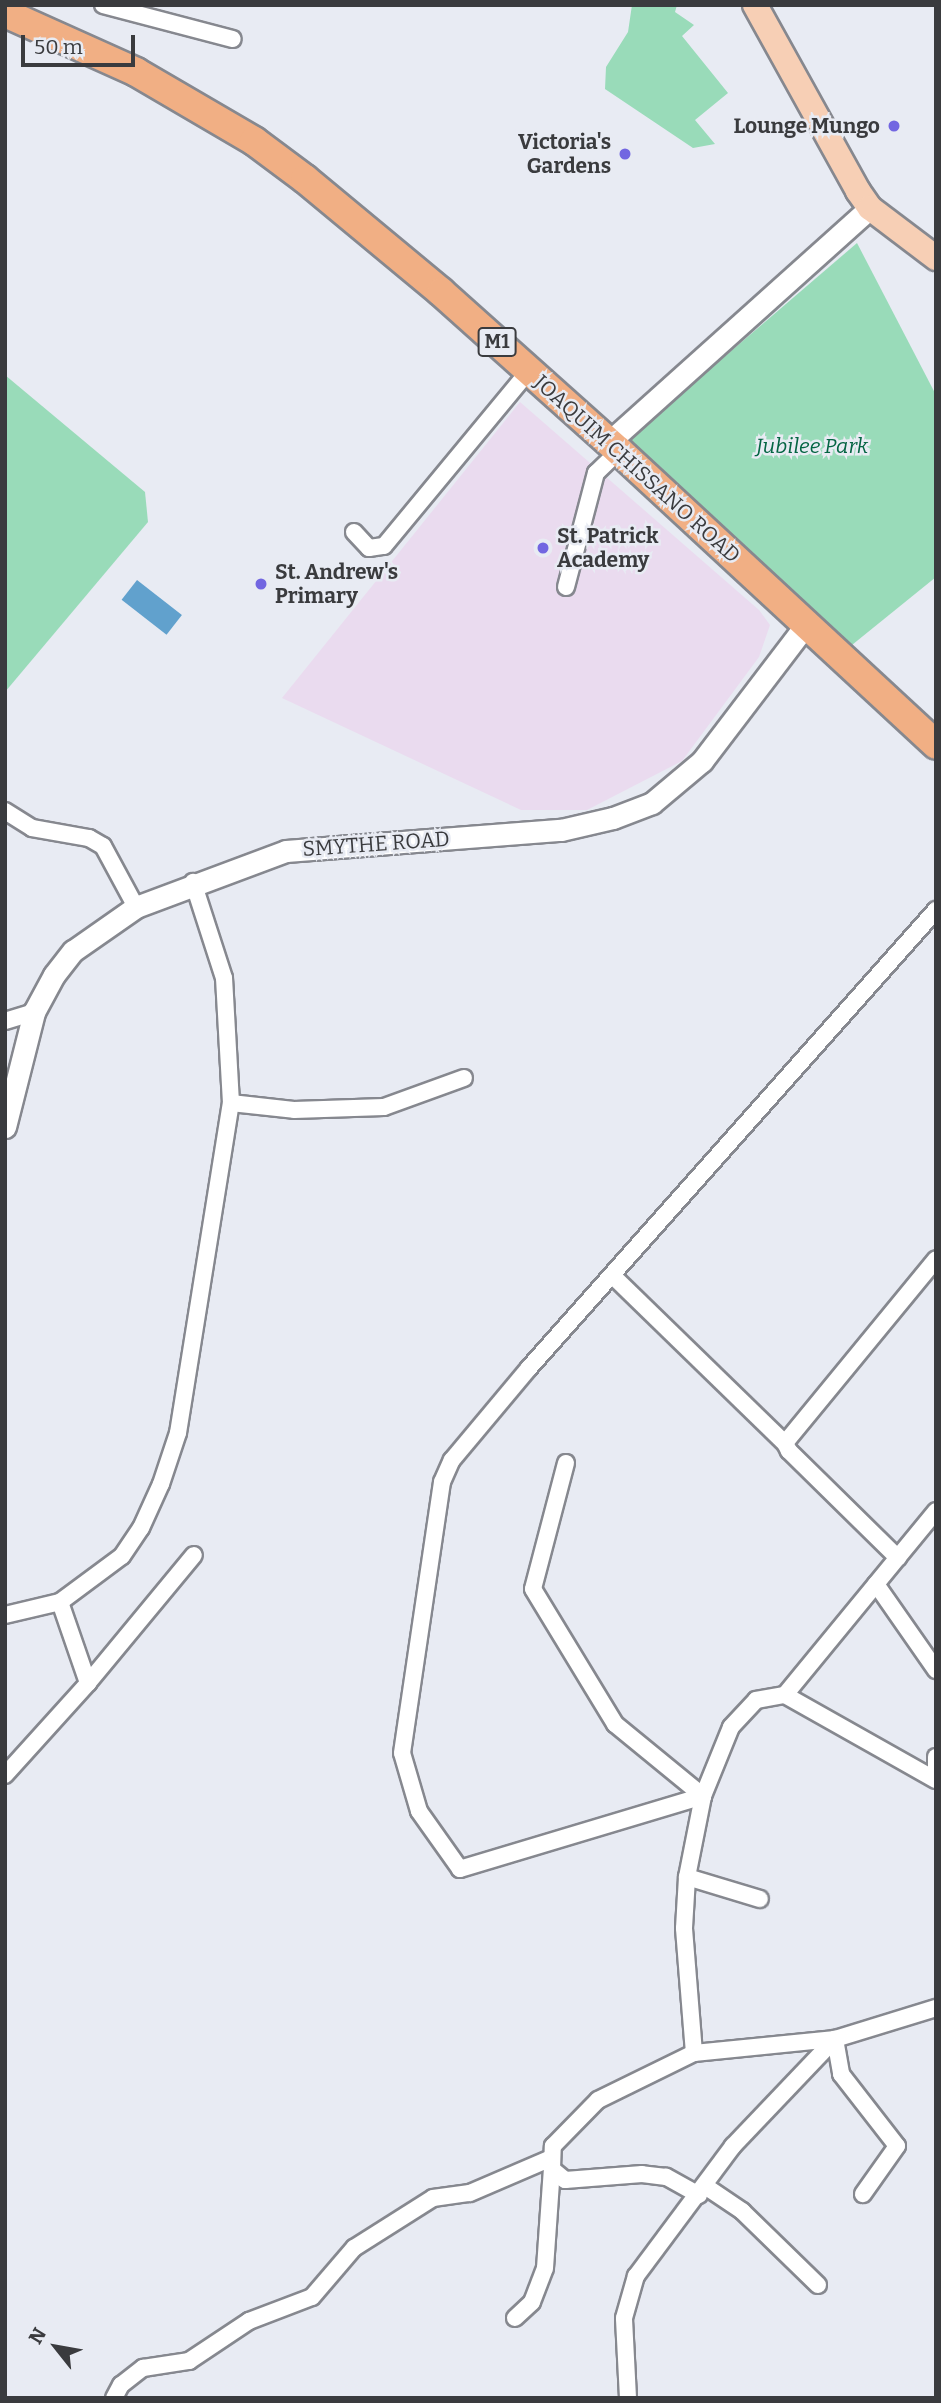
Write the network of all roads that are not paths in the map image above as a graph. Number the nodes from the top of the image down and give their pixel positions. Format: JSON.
{"nodes":[{"id":1,"x":103,"y":5,"type":"edge"},
{"id":2,"x":763,"y":10,"type":"edge"},
{"id":3,"x":5,"y":13,"type":"edge"},
{"id":4,"x":233,"y":39,"type":"dead end"},
{"id":5,"x":870,"y":208,"type":"junction"},
{"id":6,"x":933,"y":248,"type":"edge"},
{"id":7,"x":529,"y":371,"type":"junction"},
{"id":8,"x":614,"y":447,"type":"junction"},
{"id":9,"x":354,"y":532,"type":"dead end"},
{"id":10,"x":566,"y":587,"type":"dead end"},
{"id":11,"x":807,"y":623,"type":"junction"},
{"id":12,"x":936,"y":745,"type":"edge"},
{"id":13,"x":5,"y":810,"type":"edge"},
{"id":14,"x":193,"y":882,"type":"junction"},
{"id":15,"x":136,"y":907,"type":"junction"},
{"id":16,"x":936,"y":909,"type":"edge"},
{"id":17,"x":34,"y":1012,"type":"junction"},
{"id":18,"x":5,"y":1021,"type":"edge"},
{"id":19,"x":464,"y":1078,"type":"dead end"},
{"id":20,"x":231,"y":1103,"type":"junction"},
{"id":21,"x":5,"y":1127,"type":"edge"},
{"id":22,"x":936,"y":1259,"type":"edge"},
{"id":23,"x":612,"y":1276,"type":"junction"},
{"id":24,"x":785,"y":1443,"type":"junction"},
{"id":25,"x":566,"y":1463,"type":"dead end"},
{"id":26,"x":936,"y":1511,"type":"edge"},
{"id":27,"x":194,"y":1555,"type":"dead end"},
{"id":28,"x":898,"y":1558,"type":"junction"},
{"id":29,"x":876,"y":1584,"type":"junction"},
{"id":30,"x":60,"y":1602,"type":"junction"},
{"id":31,"x":5,"y":1615,"type":"edge"},
{"id":32,"x":936,"y":1670,"type":"edge"},
{"id":33,"x":88,"y":1683,"type":"junction"},
{"id":34,"x":785,"y":1695,"type":"junction"},
{"id":35,"x":936,"y":1757,"type":"edge"},
{"id":36,"x":936,"y":1772,"type":"edge"},
{"id":37,"x":5,"y":1775,"type":"edge"},
{"id":38,"x":936,"y":1780,"type":"edge"},
{"id":39,"x":703,"y":1796,"type":"junction"},
{"id":40,"x":687,"y":1878,"type":"junction"},
{"id":41,"x":760,"y":1899,"type":"dead end"},
{"id":42,"x":936,"y":2008,"type":"edge"},
{"id":43,"x":835,"y":2039,"type":"junction"},
{"id":44,"x":694,"y":2053,"type":"junction"},
{"id":45,"x":551,"y":2164,"type":"junction"},
{"id":46,"x":702,"y":2190,"type":"junction"},
{"id":47,"x":863,"y":2194,"type":"dead end"},
{"id":48,"x":818,"y":2285,"type":"dead end"},
{"id":49,"x":515,"y":2318,"type":"dead end"},
{"id":50,"x":114,"y":2398,"type":"edge"},
{"id":51,"x":628,"y":2398,"type":"edge"}],
"edges":[{"from":1,"to":4,"type":"street"},
{"from":2,"to":5,"type":"main road"},
{"from":3,"to":7,"type":"highway","name":"JOAQUIM CHISSANO ROAD","number":"M1"},
{"from":5,"to":6,"type":"main road"},
{"from":5,"to":8,"type":"street"},
{"from":7,"to":8,"type":"highway","name":"JOAQUIM CHISSANO ROAD","number":"M1"},
{"from":7,"to":9,"type":"street"},
{"from":8,"to":10,"type":"street"},
{"from":8,"to":11,"type":"highway","name":"JOAQUIM CHISSANO ROAD","number":"M1"},
{"from":11,"to":12,"type":"highway","name":"JOAQUIM CHISSANO ROAD","number":"M1"},
{"from":11,"to":14,"type":"street","name":"SMYTHE ROAD"},
{"from":13,"to":15,"type":"street"},
{"from":14,"to":15,"type":"street","name":"SMYTHE ROAD"},
{"from":14,"to":20,"type":"street"},
{"from":15,"to":17,"type":"street","name":"SMYTHE ROAD"},
{"from":16,"to":23,"type":"street"},
{"from":17,"to":18,"type":"street"},
{"from":17,"to":21,"type":"street","name":"SMYTHE ROAD"},
{"from":19,"to":20,"type":"street"},
{"from":20,"to":30,"type":"street"},
{"from":22,"to":24,"type":"street"},
{"from":23,"to":24,"type":"street"},
{"from":23,"to":39,"type":"street"},
{"from":24,"to":28,"type":"street"},
{"from":25,"to":39,"type":"street"},
{"from":26,"to":28,"type":"street"},
{"from":27,"to":33,"type":"street"},
{"from":28,"to":29,"type":"street"},
{"from":29,"to":32,"type":"street"},
{"from":29,"to":34,"type":"street"},
{"from":30,"to":31,"type":"street"},
{"from":30,"to":33,"type":"street"},
{"from":33,"to":37,"type":"street"},
{"from":34,"to":38,"type":"street"},
{"from":34,"to":39,"type":"street"},
{"from":35,"to":36,"type":"street"},
{"from":39,"to":40,"type":"street"},
{"from":40,"to":41,"type":"street"},
{"from":40,"to":44,"type":"street"},
{"from":42,"to":43,"type":"street"},
{"from":43,"to":44,"type":"street"},
{"from":43,"to":46,"type":"street"},
{"from":43,"to":47,"type":"street"},
{"from":44,"to":45,"type":"street"},
{"from":45,"to":46,"type":"street"},
{"from":45,"to":49,"type":"street"},
{"from":45,"to":50,"type":"street"},
{"from":46,"to":48,"type":"street"},
{"from":46,"to":51,"type":"street"}]}
